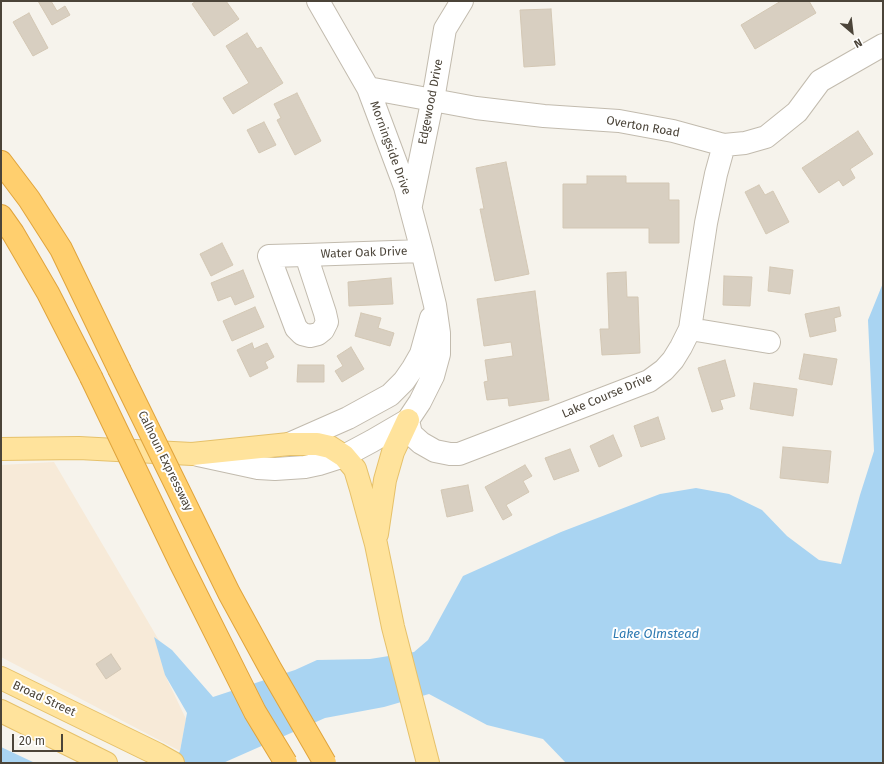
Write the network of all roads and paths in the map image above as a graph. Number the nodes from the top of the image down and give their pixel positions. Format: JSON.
{"nodes":[{"id":1,"x":318,"y":1,"type":"edge"},
{"id":2,"x":462,"y":1,"type":"edge"},
{"id":3,"x":883,"y":45,"type":"edge"},
{"id":4,"x":368,"y":88,"type":"junction"},
{"id":5,"x":432,"y":101,"type":"junction"},
{"id":6,"x":724,"y":145,"type":"junction"},
{"id":7,"x":1,"y":162,"type":"edge"},
{"id":8,"x":411,"y":206,"type":"junction"},
{"id":9,"x":1,"y":216,"type":"edge"},
{"id":10,"x":422,"y":251,"type":"junction"},
{"id":11,"x":306,"y":255,"type":"dead end"},
{"id":12,"x":434,"y":305,"type":"junction"},
{"id":13,"x":690,"y":329,"type":"junction"},
{"id":14,"x":769,"y":342,"type":"dead end"},
{"id":15,"x":408,"y":420,"type":"junction"},
{"id":16,"x":288,"y":444,"type":"junction"},
{"id":17,"x":1,"y":448,"type":"edge"},
{"id":18,"x":192,"y":454,"type":"junction"},
{"id":19,"x":344,"y":456,"type":"junction"},
{"id":20,"x":376,"y":544,"type":"junction"},
{"id":21,"x":1,"y":678,"type":"edge"},
{"id":22,"x":1,"y":711,"type":"edge"},
{"id":23,"x":165,"y":758,"type":"edge"},
{"id":24,"x":106,"y":763,"type":"edge"},
{"id":25,"x":286,"y":763,"type":"edge"},
{"id":26,"x":325,"y":763,"type":"edge"},
{"id":27,"x":428,"y":763,"type":"edge"}],
"edges":[{"from":1,"to":4,"type":"street","name":"Morningside Drive"},
{"from":2,"to":5,"type":"street","name":"Edgewood Drive"},
{"from":3,"to":6,"type":"street","name":"Overton Road"},
{"from":4,"to":5,"type":"street","name":"Overton Road"},
{"from":4,"to":8,"type":"street","name":"Morningside Drive"},
{"from":5,"to":6,"type":"street","name":"Overton Road"},
{"from":5,"to":8,"type":"street","name":"Edgewood Drive"},
{"from":6,"to":13,"type":"street","name":"Lake Course Drive"},
{"from":7,"to":26,"type":"highway","name":"Calhoun Expressway","bridge":true},
{"from":8,"to":10,"type":"street","name":"Morningside Drive"},
{"from":9,"to":25,"type":"highway","bridge":true},
{"from":10,"to":11,"type":"street","name":"Water Oak Drive"},
{"from":10,"to":12,"type":"street","name":"Morningside Drive"},
{"from":12,"to":15,"type":"street","name":"Morningside Drive"},
{"from":12,"to":16,"type":"street","name":"Morningside Drive"},
{"from":13,"to":14,"type":"street"},
{"from":13,"to":15,"type":"street","name":"Lake Course Drive"},
{"from":15,"to":19,"type":"street","name":"Morningside Drive"},
{"from":15,"to":20,"type":"main road"},
{"from":16,"to":18,"type":"main road"},
{"from":16,"to":19,"type":"main road"},
{"from":17,"to":18,"type":"main road"},
{"from":18,"to":19,"type":"street"},
{"from":19,"to":20,"type":"main road"},
{"from":20,"to":27,"type":"main road"},
{"from":21,"to":23,"type":"main road","name":"Broad Street"},
{"from":22,"to":24,"type":"main road"}]}
